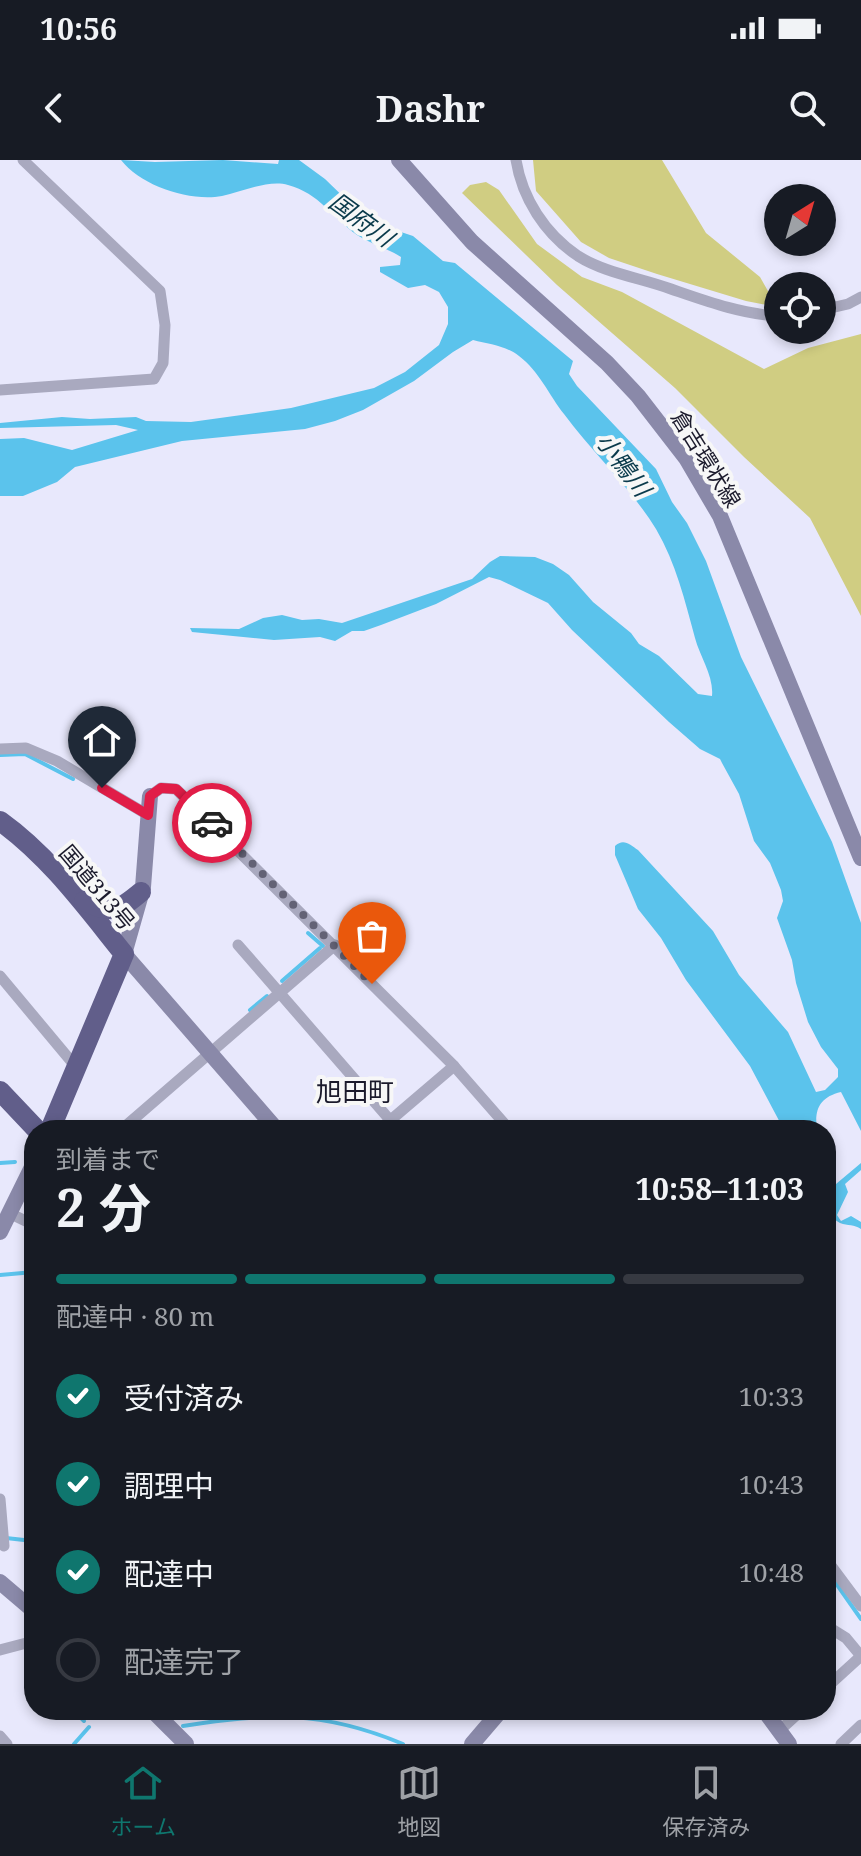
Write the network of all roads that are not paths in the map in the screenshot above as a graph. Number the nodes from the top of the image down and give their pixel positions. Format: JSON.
{"nodes":[{"id":1,"x":23,"y":160,"type":"edge"},
{"id":2,"x":399,"y":160,"type":"edge"},
{"id":3,"x":516,"y":160,"type":"edge"},
{"id":4,"x":861,"y":297,"type":"edge"},
{"id":5,"x":836,"y":307,"type":"edge"},
{"id":6,"x":764,"y":315,"type":"edge"},
{"id":7,"x":0,"y":390,"type":"edge"},
{"id":8,"x":0,"y":749,"type":"edge"},
{"id":9,"x":150,"y":796,"type":"joint"},
{"id":10,"x":148,"y":815,"type":"junction"},
{"id":11,"x":0,"y":821,"type":"edge"},
{"id":12,"x":861,"y":858,"type":"edge"},
{"id":13,"x":141,"y":892,"type":"junction"},
{"id":14,"x":80,"y":900,"type":"junction"},
{"id":15,"x":238,"y":945,"type":"dead end"},
{"id":16,"x":335,"y":945,"type":"junction"},
{"id":17,"x":124,"y":954,"type":"junction"},
{"id":18,"x":0,"y":976,"type":"edge"},
{"id":19,"x":280,"y":992,"type":"junction"},
{"id":20,"x":210,"y":1053,"type":"junction"},
{"id":21,"x":454,"y":1066,"type":"junction"},
{"id":22,"x":76,"y":1067,"type":"junction"},
{"id":23,"x":0,"y":1091,"type":"edge"},
{"id":24,"x":28,"y":1120,"type":"edge"},
{"id":25,"x":54,"y":1120,"type":"edge"},
{"id":26,"x":133,"y":1120,"type":"edge"},
{"id":27,"x":268,"y":1120,"type":"edge"},
{"id":28,"x":390,"y":1120,"type":"joint"},
{"id":29,"x":501,"y":1120,"type":"edge"},
{"id":30,"x":24,"y":1183,"type":"edge"},
{"id":31,"x":9,"y":1213,"type":"junction"},
{"id":32,"x":24,"y":1220,"type":"edge"},
{"id":33,"x":0,"y":1232,"type":"edge"},
{"id":34,"x":0,"y":1499,"type":"edge"},
{"id":35,"x":4,"y":1546,"type":"dead end"},
{"id":36,"x":836,"y":1572,"type":"edge"},
{"id":37,"x":0,"y":1582,"type":"edge"},
{"id":38,"x":24,"y":1602,"type":"edge"},
{"id":39,"x":861,"y":1606,"type":"edge"},
{"id":40,"x":836,"y":1632,"type":"edge"},
{"id":41,"x":24,"y":1644,"type":"edge"},
{"id":42,"x":0,"y":1650,"type":"edge"},
{"id":43,"x":861,"y":1656,"type":"edge"},
{"id":44,"x":836,"y":1679,"type":"edge"},
{"id":45,"x":162,"y":1720,"type":"edge"},
{"id":46,"x":492,"y":1720,"type":"edge"},
{"id":47,"x":771,"y":1720,"type":"edge"},
{"id":48,"x":795,"y":1720,"type":"edge"},
{"id":49,"x":861,"y":1725,"type":"edge"},
{"id":50,"x":0,"y":1736,"type":"edge"},
{"id":51,"x":784,"y":1737,"type":"edge"},
{"id":52,"x":7,"y":1744,"type":"edge"},
{"id":53,"x":186,"y":1744,"type":"edge"},
{"id":54,"x":472,"y":1744,"type":"edge"},
{"id":55,"x":841,"y":1744,"type":"edge"}],
"edges":[{"from":1,"to":7,"type":"street"},
{"from":2,"to":12,"type":"main road","name":"倉吉環状線"},
{"from":3,"to":6,"type":"street"},
{"from":4,"to":5,"type":"street"},
{"from":8,"to":10,"type":"street"},
{"from":9,"to":10,"type":"main road"},
{"from":9,"to":16,"type":"street"},
{"from":10,"to":13,"type":"main road"},
{"from":11,"to":14,"type":"highway","name":"国道313号"},
{"from":13,"to":14,"type":"highway"},
{"from":13,"to":17,"type":"main road"},
{"from":14,"to":17,"type":"highway","name":"国道313号"},
{"from":15,"to":19,"type":"street"},
{"from":16,"to":19,"type":"street"},
{"from":16,"to":21,"type":"street"},
{"from":17,"to":20,"type":"main road"},
{"from":17,"to":22,"type":"highway","name":"国道313号"},
{"from":18,"to":22,"type":"street"},
{"from":19,"to":20,"type":"street"},
{"from":19,"to":28,"type":"street"},
{"from":20,"to":26,"type":"street"},
{"from":20,"to":27,"type":"main road"},
{"from":21,"to":28,"type":"street"},
{"from":21,"to":29,"type":"street"},
{"from":22,"to":25,"type":"highway","name":"国道313号"},
{"from":23,"to":24,"type":"highway"},
{"from":30,"to":31,"type":"main road"},
{"from":31,"to":32,"type":"street"},
{"from":31,"to":33,"type":"main road"},
{"from":34,"to":35,"type":"street"},
{"from":36,"to":39,"type":"street"},
{"from":37,"to":38,"type":"main road"},
{"from":40,"to":43,"type":"street"},
{"from":41,"to":42,"type":"street"},
{"from":43,"to":44,"type":"street"},
{"from":45,"to":53,"type":"main road"},
{"from":46,"to":54,"type":"main road"},
{"from":47,"to":51,"type":"main road"},
{"from":48,"to":51,"type":"street"},
{"from":49,"to":55,"type":"street"},
{"from":50,"to":52,"type":"street"}]}
